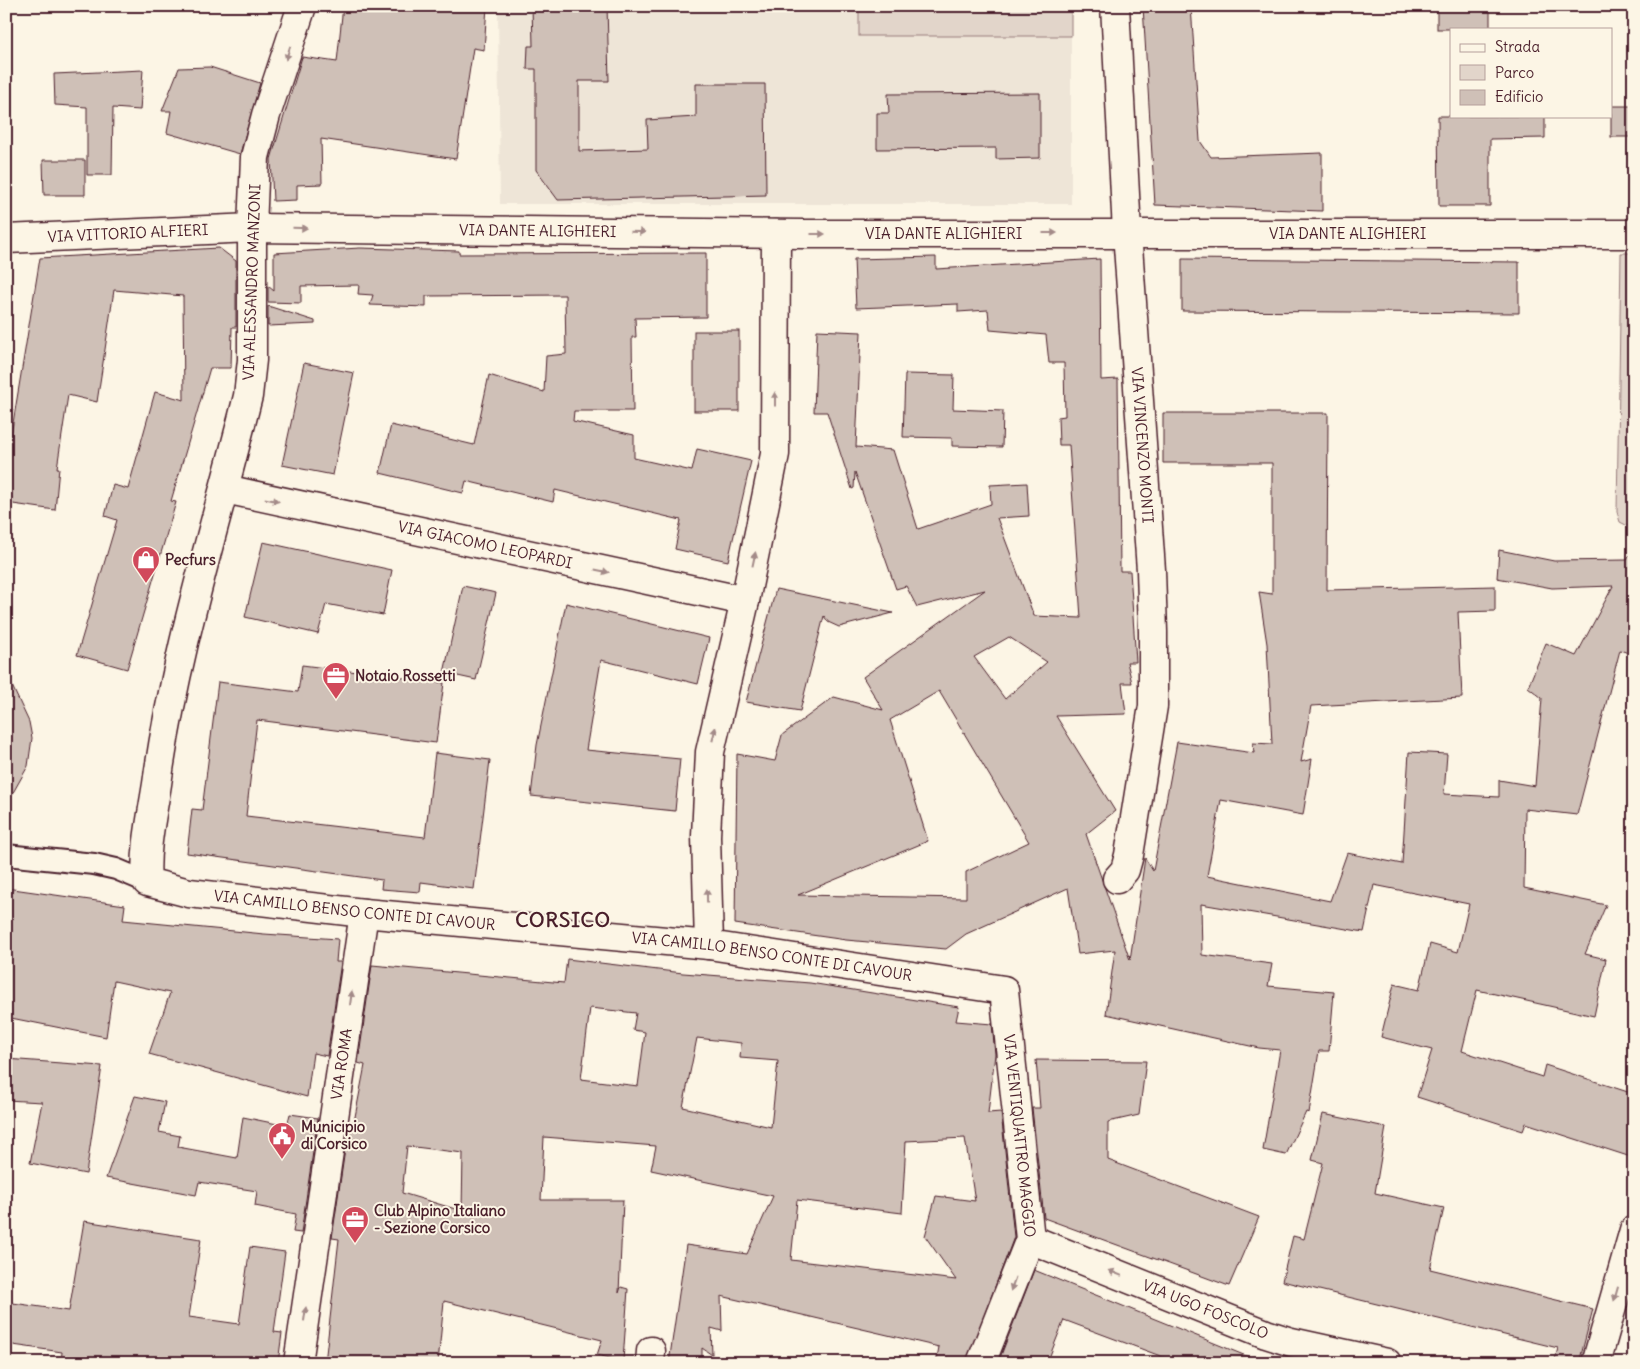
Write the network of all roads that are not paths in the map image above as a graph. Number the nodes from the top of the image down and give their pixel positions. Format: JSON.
{"nodes":[{"id":1,"x":302,"y":6,"type":"edge"},
{"id":2,"x":1115,"y":6,"type":"edge"},
{"id":3,"x":252,"y":228,"type":"junction"},
{"id":4,"x":1127,"y":232,"type":"junction"},
{"id":5,"x":776,"y":234,"type":"junction"},
{"id":6,"x":1634,"y":234,"type":"edge"},
{"id":7,"x":6,"y":239,"type":"edge"},
{"id":8,"x":225,"y":489,"type":"junction"},
{"id":9,"x":745,"y":601,"type":"junction"},
{"id":10,"x":6,"y":855,"type":"edge"},
{"id":11,"x":1117,"y":879,"type":"dead end"},
{"id":12,"x":147,"y":882,"type":"junction"},
{"id":13,"x":364,"y":913,"type":"junction"},
{"id":14,"x":709,"y":945,"type":"junction"},
{"id":15,"x":1004,"y":990,"type":"joint"},
{"id":16,"x":1634,"y":1230,"type":"edge"},
{"id":17,"x":1030,"y":1239,"type":"junction"},
{"id":18,"x":1289,"y":1352,"type":"edge"},
{"id":19,"x":298,"y":1363,"type":"edge"},
{"id":20,"x":981,"y":1363,"type":"edge"},
{"id":21,"x":1387,"y":1363,"type":"edge"},
{"id":22,"x":1596,"y":1363,"type":"edge"}],
"edges":[{"from":1,"to":3,"type":"street","name":"VIA ALESSANDRO MANZONI","one_way":true},
{"from":2,"to":4,"type":"street","name":"VIA VINCENZO MONTI"},
{"from":3,"to":5,"type":"street","name":"VIA DANTE ALIGHIERI","one_way":true},
{"from":3,"to":7,"type":"street","name":"VIA VITTORIO ALFIERI"},
{"from":3,"to":8,"type":"street","name":"VIA ALESSANDRO MANZONI"},
{"from":5,"to":4,"type":"street","name":"VIA DANTE ALIGHIERI","one_way":true},
{"from":4,"to":6,"type":"street","name":"VIA DANTE ALIGHIERI"},
{"from":4,"to":11,"type":"street","name":"VIA VINCENZO MONTI"},
{"from":9,"to":5,"type":"street","one_way":true},
{"from":8,"to":9,"type":"street","name":"VIA GIACOMO LEOPARDI","one_way":true},
{"from":8,"to":12,"type":"street","name":"VIA ALESSANDRO MANZONI"},
{"from":14,"to":9,"type":"street","one_way":true},
{"from":10,"to":12,"type":"street","name":"VIA CAMILLO BENSO CONTE DI CAVOUR"},
{"from":12,"to":13,"type":"street","name":"VIA CAMILLO BENSO CONTE DI CAVOUR"},
{"from":13,"to":14,"type":"street","name":"VIA CAMILLO BENSO CONTE DI CAVOUR"},
{"from":19,"to":13,"type":"street","name":"VIA ROMA","one_way":true},
{"from":14,"to":15,"type":"street","name":"VIA CAMILLO BENSO CONTE DI CAVOUR"},
{"from":15,"to":17,"type":"street","name":"VIA VENTIQUATTRO MAGGIO"},
{"from":16,"to":22,"type":"street","one_way":true},
{"from":18,"to":17,"type":"street","name":"VIA UGO FOSCOLO","one_way":true},
{"from":17,"to":20,"type":"street","name":"VIA VENTIQUATTRO MAGGIO","one_way":true},
{"from":18,"to":21,"type":"street","name":"VIA UGO FOSCOLO"}]}
